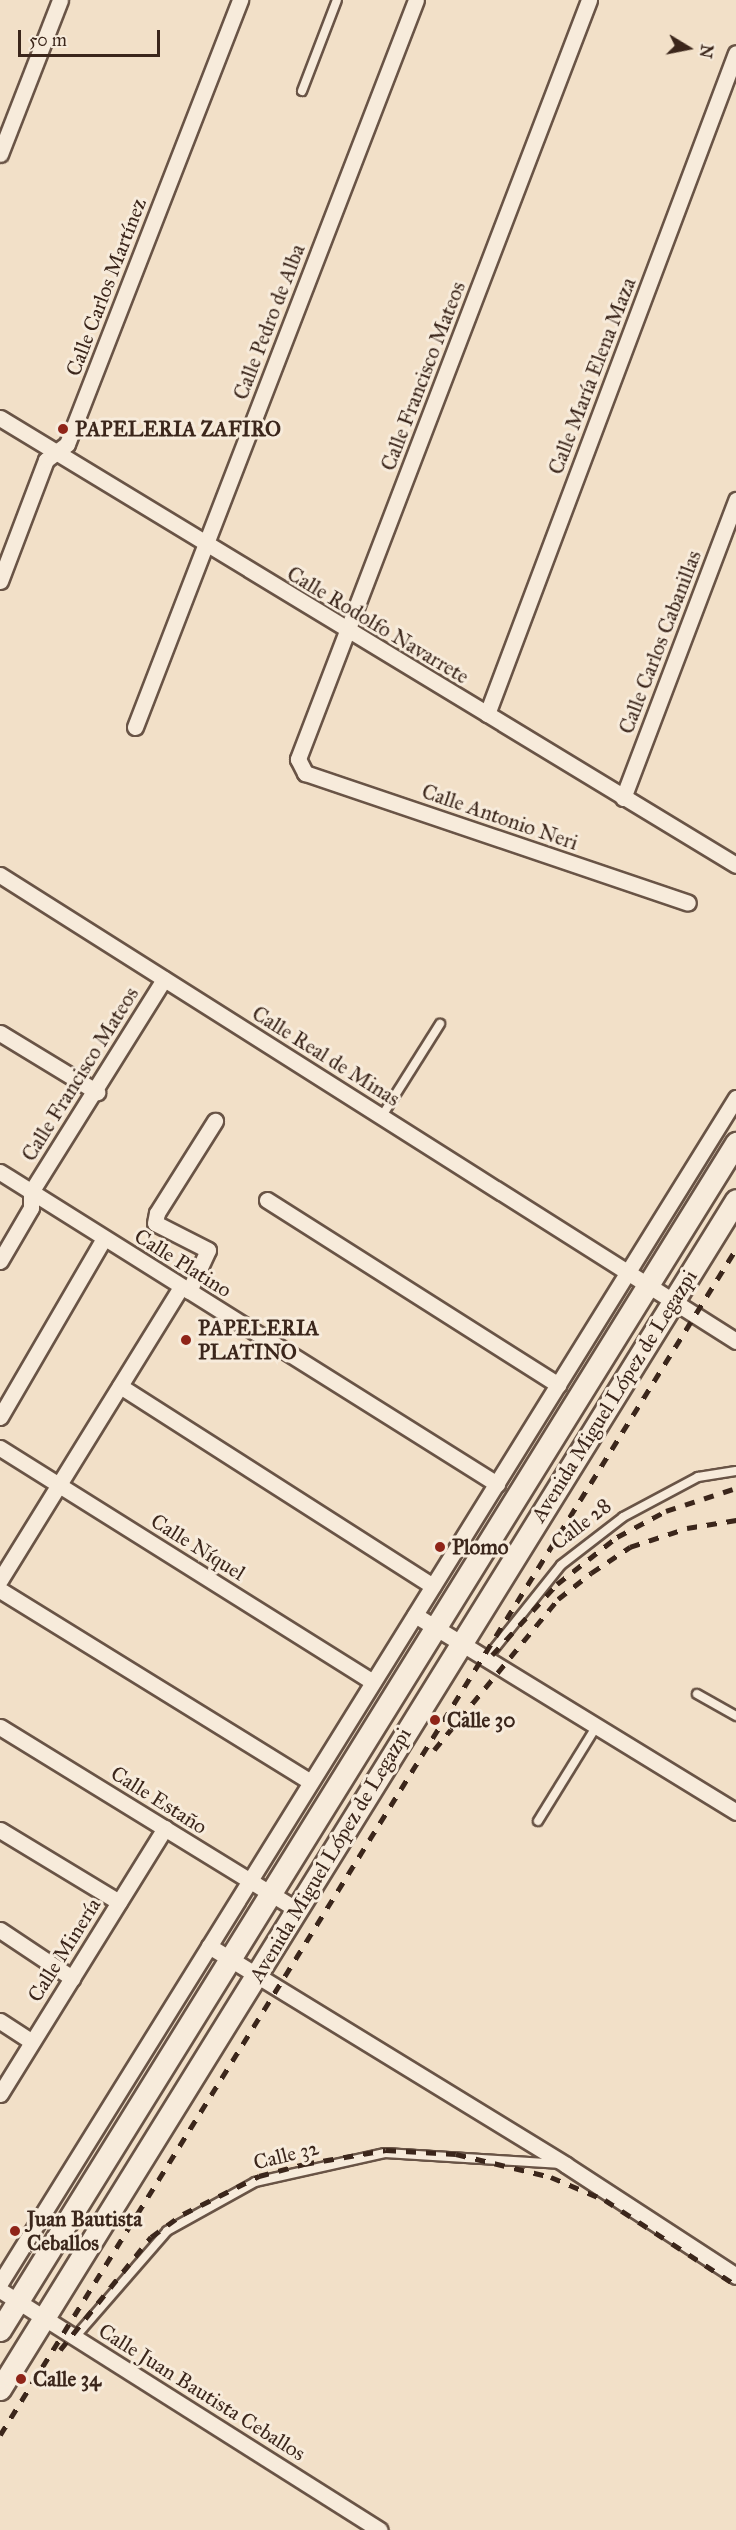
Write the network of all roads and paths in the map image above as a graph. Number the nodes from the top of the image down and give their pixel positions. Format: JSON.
{"nodes":[{"id":1,"x":60,"y":0,"type":"edge"},
{"id":2,"x":240,"y":0,"type":"edge"},
{"id":3,"x":337,"y":0,"type":"edge"},
{"id":4,"x":416,"y":0,"type":"edge"},
{"id":5,"x":589,"y":0,"type":"edge"},
{"id":6,"x":736,"y":53,"type":"edge"},
{"id":7,"x":302,"y":91,"type":"dead end"},
{"id":8,"x":0,"y":154,"type":"edge"},
{"id":9,"x":0,"y":418,"type":"edge"},
{"id":10,"x":55,"y":453,"type":"junction"},
{"id":11,"x":736,"y":500,"type":"edge"},
{"id":12,"x":205,"y":544,"type":"junction"},
{"id":13,"x":0,"y":581,"type":"edge"},
{"id":14,"x":347,"y":632,"type":"junction"},
{"id":15,"x":486,"y":714,"type":"junction"},
{"id":16,"x":135,"y":728,"type":"dead end"},
{"id":17,"x":300,"y":766,"type":"joint"},
{"id":18,"x":623,"y":798,"type":"junction"},
{"id":19,"x":736,"y":865,"type":"edge"},
{"id":20,"x":0,"y":875,"type":"edge"},
{"id":21,"x":688,"y":903,"type":"dead end"},
{"id":22,"x":164,"y":979,"type":"junction"},
{"id":23,"x":441,"y":1024,"type":"dead end"},
{"id":24,"x":0,"y":1033,"type":"edge"},
{"id":25,"x":97,"y":1092,"type":"junction"},
{"id":26,"x":736,"y":1098,"type":"edge"},
{"id":27,"x":382,"y":1116,"type":"junction"},
{"id":28,"x":215,"y":1121,"type":"dead end"},
{"id":29,"x":736,"y":1143,"type":"edge"},
{"id":30,"x":0,"y":1172,"type":"edge"},
{"id":31,"x":31,"y":1192,"type":"junction"},
{"id":32,"x":267,"y":1200,"type":"dead end"},
{"id":33,"x":736,"y":1200,"type":"edge"},
{"id":34,"x":104,"y":1238,"type":"junction"},
{"id":35,"x":0,"y":1261,"type":"edge"},
{"id":36,"x":629,"y":1272,"type":"junction"},
{"id":37,"x":648,"y":1284,"type":"junction"},
{"id":38,"x":185,"y":1289,"type":"junction"},
{"id":39,"x":673,"y":1301,"type":"junction"},
{"id":40,"x":736,"y":1341,"type":"edge"},
{"id":41,"x":558,"y":1385,"type":"junction"},
{"id":42,"x":120,"y":1386,"type":"junction"},
{"id":43,"x":0,"y":1418,"type":"edge"},
{"id":44,"x":0,"y":1448,"type":"edge"},
{"id":45,"x":736,"y":1471,"type":"edge"},
{"id":46,"x":497,"y":1484,"type":"junction"},
{"id":47,"x":58,"y":1485,"type":"junction"},
{"id":48,"x":0,"y":1580,"type":"edge"},
{"id":49,"x":433,"y":1586,"type":"junction"},
{"id":50,"x":0,"y":1590,"type":"edge"},
{"id":51,"x":415,"y":1615,"type":"junction"},
{"id":52,"x":435,"y":1628,"type":"junction"},
{"id":53,"x":460,"y":1644,"type":"junction"},
{"id":54,"x":486,"y":1659,"type":"junction"},
{"id":55,"x":373,"y":1682,"type":"junction"},
{"id":56,"x":697,"y":1694,"type":"dead end"},
{"id":57,"x":736,"y":1716,"type":"edge"},
{"id":58,"x":596,"y":1726,"type":"junction"},
{"id":59,"x":0,"y":1727,"type":"edge"},
{"id":60,"x":311,"y":1782,"type":"junction"},
{"id":61,"x":736,"y":1812,"type":"edge"},
{"id":62,"x":538,"y":1821,"type":"dead end"},
{"id":63,"x":165,"y":1828,"type":"junction"},
{"id":64,"x":0,"y":1830,"type":"edge"},
{"id":65,"x":250,"y":1881,"type":"junction"},
{"id":66,"x":270,"y":1894,"type":"junction"},
{"id":67,"x":119,"y":1902,"type":"junction"},
{"id":68,"x":296,"y":1909,"type":"junction"},
{"id":69,"x":0,"y":1930,"type":"edge"},
{"id":70,"x":209,"y":1946,"type":"junction"},
{"id":71,"x":230,"y":1959,"type":"junction"},
{"id":72,"x":257,"y":1976,"type":"junction"},
{"id":73,"x":72,"y":1978,"type":"junction"},
{"id":74,"x":0,"y":2021,"type":"edge"},
{"id":75,"x":32,"y":2042,"type":"junction"},
{"id":76,"x":0,"y":2094,"type":"edge"},
{"id":77,"x":566,"y":2165,"type":"junction"},
{"id":78,"x":736,"y":2276,"type":"edge"},
{"id":79,"x":0,"y":2283,"type":"edge"},
{"id":80,"x":0,"y":2290,"type":"edge"},
{"id":81,"x":18,"y":2301,"type":"junction"},
{"id":82,"x":44,"y":2318,"type":"junction"},
{"id":83,"x":0,"y":2330,"type":"edge"},
{"id":84,"x":75,"y":2337,"type":"junction"},
{"id":85,"x":0,"y":2389,"type":"edge"},
{"id":86,"x":380,"y":2530,"type":"edge"}],
"edges":[{"from":1,"to":8,"type":"street"},
{"from":2,"to":10,"type":"street","name":"Calle Carlos Martínez"},
{"from":3,"to":7,"type":"lane"},
{"from":4,"to":12,"type":"street","name":"Calle Pedro de Alba"},
{"from":5,"to":14,"type":"street","name":"Calle Francisco Mateos"},
{"from":6,"to":15,"type":"street","name":"Calle María Elena Maza"},
{"from":9,"to":10,"type":"street","name":"Calle Rodolfo Navarrete"},
{"from":10,"to":12,"type":"street","name":"Calle Rodolfo Navarrete"},
{"from":10,"to":13,"type":"street","name":"Calle Carlos Martínez"},
{"from":11,"to":18,"type":"street","name":"Calle Carlos Cabanillas"},
{"from":12,"to":14,"type":"street","name":"Calle Rodolfo Navarrete"},
{"from":12,"to":16,"type":"street","name":"Calle Pedro de Alba"},
{"from":14,"to":15,"type":"street","name":"Calle Rodolfo Navarrete"},
{"from":14,"to":17,"type":"street","name":"Calle Francisco Mateos"},
{"from":15,"to":18,"type":"street","name":"Calle Rodolfo Navarrete"},
{"from":17,"to":21,"type":"street","name":"Calle Antonio Neri"},
{"from":18,"to":19,"type":"street","name":"Calle Rodolfo Navarrete"},
{"from":20,"to":22,"type":"street","name":"Calle Real de Minas"},
{"from":22,"to":25,"type":"street","name":"Calle Francisco Mateos"},
{"from":22,"to":27,"type":"street","name":"Calle Real de Minas"},
{"from":23,"to":27,"type":"lane"},
{"from":24,"to":25,"type":"street"},
{"from":25,"to":31,"type":"street","name":"Calle Francisco Mateos"},
{"from":26,"to":36,"type":"street"},
{"from":27,"to":36,"type":"street","name":"Calle Real de Minas"},
{"from":28,"to":38,"type":"street"},
{"from":29,"to":37,"type":"main road","name":"Avenida Miguel López de Legazpi"},
{"from":30,"to":31,"type":"street","name":"Calle Platino"},
{"from":31,"to":34,"type":"street","name":"Calle Platino"},
{"from":31,"to":35,"type":"street","name":"Calle Francisco Mateos"},
{"from":32,"to":41,"type":"street"},
{"from":33,"to":39,"type":"main road","name":"Avenida Miguel López de Legazpi"},
{"from":34,"to":38,"type":"street","name":"Calle Platino"},
{"from":34,"to":43,"type":"street"},
{"from":36,"to":37,"type":"street","name":"Calle Real de Minas"},
{"from":36,"to":41,"type":"street"},
{"from":37,"to":39,"type":"street","name":"Calle Real de Minas"},
{"from":37,"to":52,"type":"main road","name":"Avenida Miguel López de Legazpi"},
{"from":38,"to":42,"type":"street"},
{"from":38,"to":46,"type":"street","name":"Calle Platino"},
{"from":39,"to":40,"type":"street"},
{"from":39,"to":53,"type":"main road","name":"Avenida Miguel López de Legazpi"},
{"from":41,"to":46,"type":"street"},
{"from":42,"to":47,"type":"street"},
{"from":42,"to":49,"type":"street"},
{"from":44,"to":47,"type":"street","name":"Calle Níquel"},
{"from":45,"to":54,"type":"lane","name":"Calle 28"},
{"from":46,"to":49,"type":"street"},
{"from":47,"to":48,"type":"street"},
{"from":47,"to":55,"type":"street","name":"Calle Níquel"},
{"from":49,"to":51,"type":"street"},
{"from":50,"to":60,"type":"street"},
{"from":51,"to":52,"type":"street"},
{"from":51,"to":55,"type":"street"},
{"from":52,"to":53,"type":"street"},
{"from":52,"to":66,"type":"main road","name":"Avenida Miguel López de Legazpi"},
{"from":53,"to":54,"type":"street"},
{"from":53,"to":68,"type":"main road","name":"Avenida Miguel López de Legazpi"},
{"from":54,"to":58,"type":"street"},
{"from":55,"to":60,"type":"street"},
{"from":56,"to":57,"type":"lane"},
{"from":58,"to":61,"type":"street"},
{"from":58,"to":62,"type":"lane"},
{"from":59,"to":63,"type":"street","name":"Calle Estaño"},
{"from":60,"to":65,"type":"street"},
{"from":63,"to":65,"type":"street","name":"Calle Estaño"},
{"from":63,"to":67,"type":"street","name":"Calle Minería"},
{"from":64,"to":67,"type":"street"},
{"from":65,"to":66,"type":"street","name":"Calle Estaño"},
{"from":65,"to":70,"type":"street"},
{"from":66,"to":68,"type":"street","name":"Calle Estaño"},
{"from":66,"to":71,"type":"main road","name":"Avenida Miguel López de Legazpi"},
{"from":67,"to":73,"type":"street","name":"Calle Minería"},
{"from":68,"to":72,"type":"main road","name":"Avenida Miguel López de Legazpi"},
{"from":69,"to":73,"type":"street"},
{"from":70,"to":71,"type":"street","name":"Calle 32"},
{"from":70,"to":79,"type":"street"},
{"from":71,"to":72,"type":"street","name":"Calle 32"},
{"from":71,"to":81,"type":"main road","name":"Avenida Miguel López de Legazpi"},
{"from":72,"to":77,"type":"street","name":"Calle 32"},
{"from":72,"to":82,"type":"main road","name":"Avenida Miguel López de Legazpi"},
{"from":73,"to":75,"type":"street","name":"Calle Minería"},
{"from":74,"to":75,"type":"street"},
{"from":75,"to":76,"type":"street","name":"Calle Minería"},
{"from":77,"to":78,"type":"street","name":"Calle 32"},
{"from":77,"to":84,"type":"lane","name":"Calle 32"},
{"from":80,"to":81,"type":"street","name":"Calle Juan Bautista Ceballos"},
{"from":81,"to":82,"type":"street","name":"Calle Juan Bautista Ceballos"},
{"from":81,"to":83,"type":"main road","name":"Avenida Miguel López de Legazpi"},
{"from":82,"to":84,"type":"street","name":"Calle Juan Bautista Ceballos"},
{"from":82,"to":85,"type":"main road","name":"Avenida Miguel López de Legazpi"},
{"from":84,"to":86,"type":"street","name":"Calle Juan Bautista Ceballos"}]}
